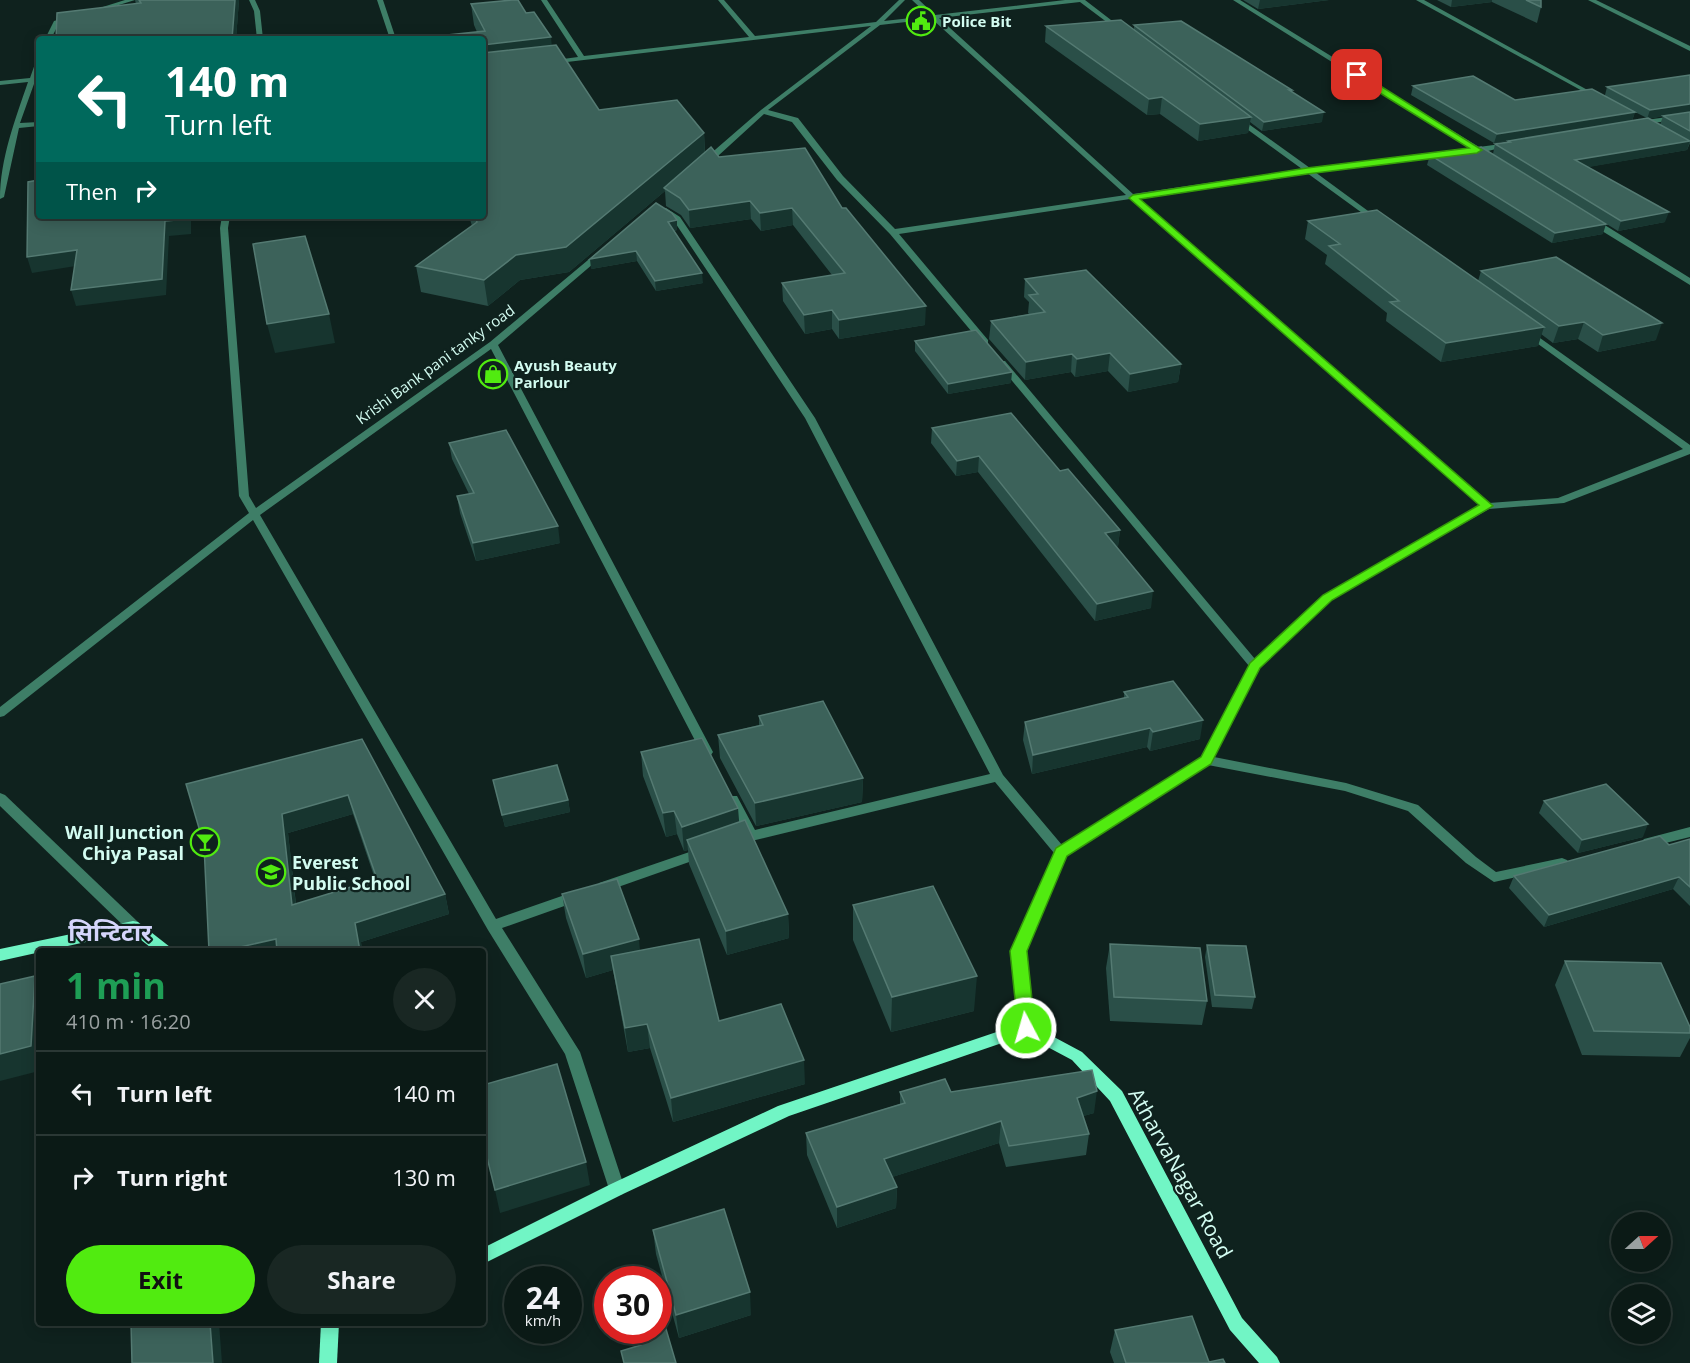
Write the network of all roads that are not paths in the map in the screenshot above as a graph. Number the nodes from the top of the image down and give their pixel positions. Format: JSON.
{"nodes":[{"id":1,"x":132,"y":0,"type":"edge"},
{"id":2,"x":252,"y":0,"type":"edge"},
{"id":3,"x":380,"y":0,"type":"edge"},
{"id":4,"x":544,"y":0,"type":"edge"},
{"id":5,"x":721,"y":0,"type":"edge"},
{"id":6,"x":902,"y":0,"type":"edge"},
{"id":7,"x":915,"y":0,"type":"edge"},
{"id":8,"x":1081,"y":0,"type":"edge"},
{"id":9,"x":1236,"y":0,"type":"edge"},
{"id":10,"x":1419,"y":0,"type":"edge"},
{"id":11,"x":1591,"y":0,"type":"edge"},
{"id":12,"x":89,"y":12,"type":"edge"},
{"id":13,"x":78,"y":15,"type":"edge"},
{"id":14,"x":933,"y":18,"type":"junction"},
{"id":15,"x":878,"y":24,"type":"junction"},
{"id":16,"x":49,"y":36,"type":"edge"},
{"id":17,"x":260,"y":36,"type":"edge"},
{"id":18,"x":392,"y":36,"type":"edge"},
{"id":19,"x":1128,"y":36,"type":"edge"},
{"id":20,"x":753,"y":38,"type":"junction"},
{"id":21,"x":1690,"y":49,"type":"edge"},
{"id":22,"x":582,"y":58,"type":"junction"},
{"id":23,"x":538,"y":64,"type":"edge"},
{"id":24,"x":36,"y":67,"type":"edge"},
{"id":25,"x":30,"y":80,"type":"junction"},
{"id":26,"x":0,"y":83,"type":"edge"},
{"id":27,"x":1604,"y":100,"type":"edge"},
{"id":28,"x":763,"y":111,"type":"junction"},
{"id":29,"x":1232,"y":114,"type":"edge"},
{"id":30,"x":1690,"y":116,"type":"edge"},
{"id":31,"x":1634,"y":121,"type":"edge"},
{"id":32,"x":1645,"y":122,"type":"junction"},
{"id":33,"x":36,"y":124,"type":"edge"},
{"id":34,"x":16,"y":126,"type":"junction"},
{"id":35,"x":1654,"y":127,"type":"edge"},
{"id":36,"x":1522,"y":143,"type":"edge"},
{"id":37,"x":1477,"y":150,"type":"junction"},
{"id":38,"x":1488,"y":156,"type":"edge"},
{"id":39,"x":1307,"y":171,"type":"junction"},
{"id":40,"x":693,"y":174,"type":"edge"},
{"id":41,"x":0,"y":197,"type":"edge"},
{"id":42,"x":666,"y":198,"type":"edge"},
{"id":43,"x":1133,"y":198,"type":"junction"},
{"id":44,"x":657,"y":206,"type":"junction"},
{"id":45,"x":648,"y":214,"type":"edge"},
{"id":46,"x":226,"y":219,"type":"edge"},
{"id":47,"x":1589,"y":219,"type":"edge"},
{"id":48,"x":1384,"y":227,"type":"edge"},
{"id":49,"x":893,"y":232,"type":"junction"},
{"id":50,"x":612,"y":244,"type":"edge"},
{"id":51,"x":1690,"y":282,"type":"edge"},
{"id":52,"x":1518,"y":325,"type":"edge"},
{"id":53,"x":493,"y":344,"type":"junction"},
{"id":54,"x":991,"y":349,"type":"edge"},
{"id":55,"x":998,"y":358,"type":"edge"},
{"id":56,"x":1690,"y":450,"type":"edge"},
{"id":57,"x":1487,"y":506,"type":"junction"},
{"id":58,"x":253,"y":515,"type":"junction"},
{"id":59,"x":1255,"y":666,"type":"junction"},
{"id":60,"x":0,"y":713,"type":"edge"},
{"id":61,"x":1206,"y":760,"type":"junction"},
{"id":62,"x":712,"y":762,"type":"edge"},
{"id":63,"x":998,"y":777,"type":"junction"},
{"id":64,"x":729,"y":793,"type":"edge"},
{"id":65,"x":0,"y":798,"type":"edge"},
{"id":66,"x":1690,"y":832,"type":"edge"},
{"id":67,"x":751,"y":835,"type":"junction"},
{"id":68,"x":1636,"y":846,"type":"edge"},
{"id":69,"x":1061,"y":852,"type":"junction"},
{"id":70,"x":1571,"y":862,"type":"edge"},
{"id":71,"x":133,"y":926,"type":"junction"},
{"id":72,"x":493,"y":926,"type":"junction"},
{"id":73,"x":161,"y":948,"type":"edge"},
{"id":74,"x":0,"y":955,"type":"edge"},
{"id":75,"x":1026,"y":1028,"type":"junction"},
{"id":76,"x":617,"y":1189,"type":"junction"},
{"id":77,"x":486,"y":1254,"type":"edge"},
{"id":78,"x":330,"y":1326,"type":"edge"},
{"id":79,"x":328,"y":1363,"type":"edge"},
{"id":80,"x":1271,"y":1363,"type":"edge"}],
"edges":[{"from":1,"to":12,"type":"street"},
{"from":2,"to":17,"type":"street"},
{"from":3,"to":18,"type":"street"},
{"from":4,"to":22,"type":"street"},
{"from":5,"to":20,"type":"street"},
{"from":6,"to":15,"type":"street"},
{"from":7,"to":14,"type":"street"},
{"from":8,"to":14,"type":"street"},
{"from":8,"to":19,"type":"street"},
{"from":9,"to":37,"type":"street"},
{"from":10,"to":27,"type":"street"},
{"from":11,"to":21,"type":"street"},
{"from":13,"to":16,"type":"street"},
{"from":14,"to":15,"type":"street"},
{"from":14,"to":43,"type":"street"},
{"from":15,"to":20,"type":"street"},
{"from":15,"to":28,"type":"street"},
{"from":20,"to":22,"type":"street"},
{"from":22,"to":23,"type":"street"},
{"from":24,"to":25,"type":"street"},
{"from":25,"to":26,"type":"street"},
{"from":25,"to":34,"type":"street"},
{"from":28,"to":40,"type":"street"},
{"from":28,"to":49,"type":"street"},
{"from":29,"to":39,"type":"street"},
{"from":30,"to":32,"type":"street"},
{"from":31,"to":32,"type":"street"},
{"from":32,"to":35,"type":"street"},
{"from":33,"to":34,"type":"street"},
{"from":34,"to":41,"type":"street"},
{"from":36,"to":37,"type":"street"},
{"from":37,"to":38,"type":"street"},
{"from":37,"to":39,"type":"street"},
{"from":39,"to":43,"type":"street"},
{"from":39,"to":48,"type":"street"},
{"from":42,"to":44,"type":"street"},
{"from":43,"to":49,"type":"street"},
{"from":43,"to":57,"type":"street"},
{"from":44,"to":45,"type":"street"},
{"from":44,"to":63,"type":"street"},
{"from":46,"to":58,"type":"street"},
{"from":47,"to":51,"type":"street"},
{"from":49,"to":54,"type":"street"},
{"from":50,"to":53,"type":"street","name":"Krishi Bank pani tanky road"},
{"from":52,"to":56,"type":"street"},
{"from":53,"to":58,"type":"street","name":"Krishi Bank pani tanky road"},
{"from":53,"to":62,"type":"street"},
{"from":55,"to":59,"type":"street"},
{"from":56,"to":57,"type":"street"},
{"from":57,"to":59,"type":"street"},
{"from":58,"to":60,"type":"street","name":"Krishi Bank pani tanky road"},
{"from":58,"to":72,"type":"street"},
{"from":59,"to":61,"type":"street"},
{"from":61,"to":69,"type":"street"},
{"from":61,"to":70,"type":"street"},
{"from":63,"to":67,"type":"street"},
{"from":63,"to":69,"type":"street"},
{"from":64,"to":67,"type":"street"},
{"from":65,"to":71,"type":"street"},
{"from":66,"to":68,"type":"street"},
{"from":67,"to":72,"type":"street"},
{"from":69,"to":75,"type":"street"},
{"from":71,"to":73,"type":"street"},
{"from":71,"to":74,"type":"street"},
{"from":72,"to":76,"type":"street"},
{"from":75,"to":76,"type":"street"},
{"from":75,"to":80,"type":"street","name":"AtharvaNagar Road"},
{"from":76,"to":77,"type":"street"},
{"from":78,"to":79,"type":"street"}]}
